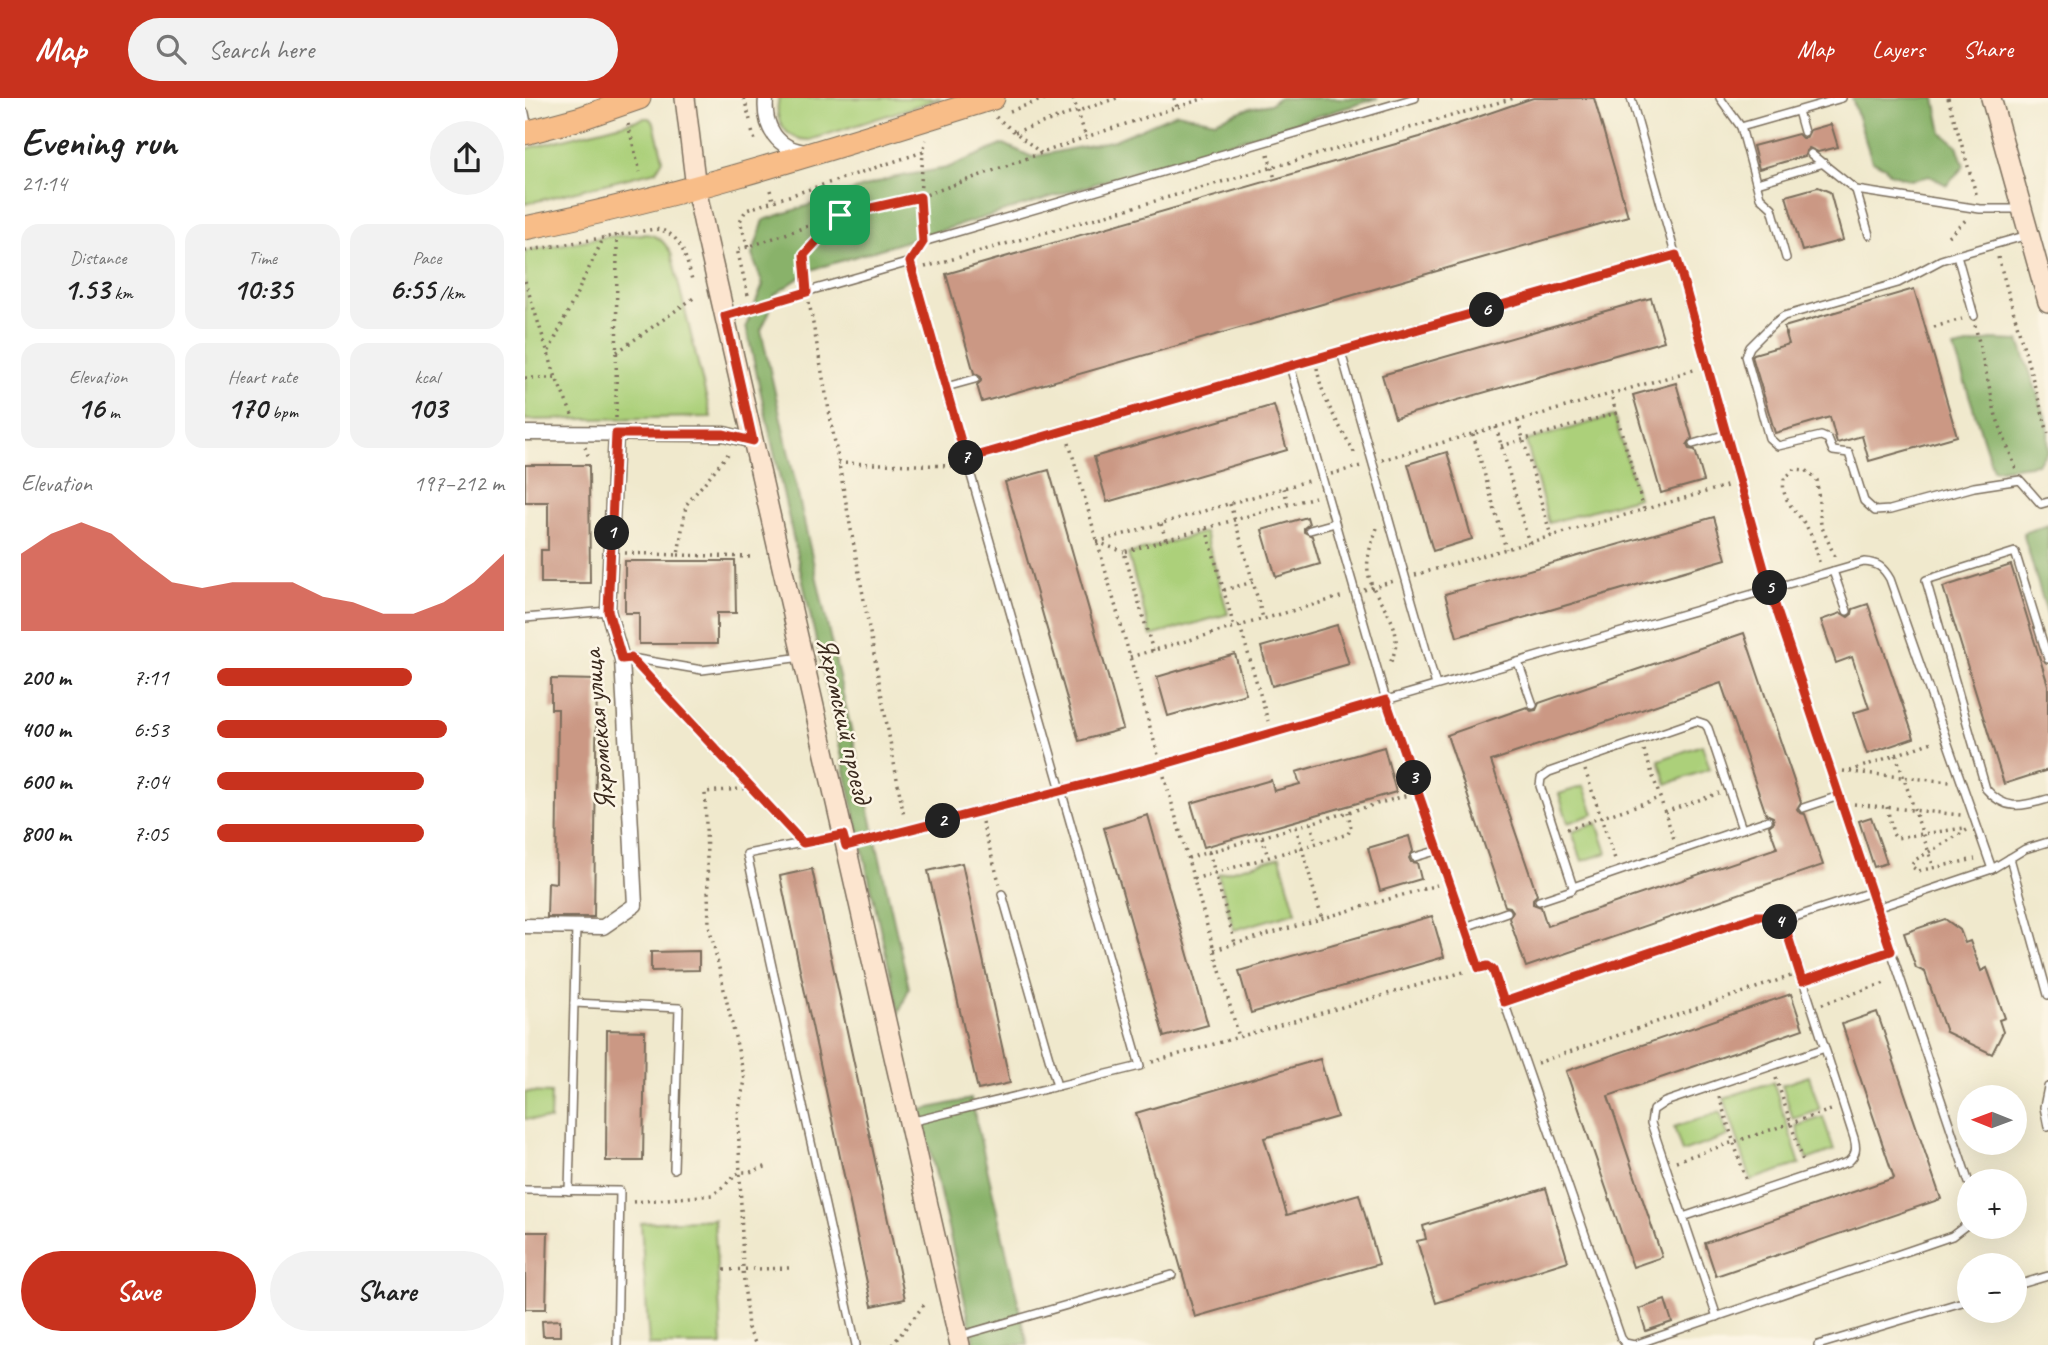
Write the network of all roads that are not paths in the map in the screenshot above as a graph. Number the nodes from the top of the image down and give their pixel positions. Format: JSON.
{"nodes":[{"id":1,"x":639,"y":98,"type":"edge"},
{"id":2,"x":685,"y":98,"type":"edge"},
{"id":3,"x":766,"y":98,"type":"edge"},
{"id":4,"x":993,"y":98,"type":"edge"},
{"id":5,"x":1415,"y":98,"type":"edge"},
{"id":6,"x":1631,"y":98,"type":"edge"},
{"id":7,"x":1720,"y":98,"type":"edge"},
{"id":8,"x":1842,"y":98,"type":"edge"},
{"id":9,"x":1991,"y":98,"type":"edge"},
{"id":10,"x":1798,"y":111,"type":"junction"},
{"id":11,"x":526,"y":126,"type":"edge"},
{"id":12,"x":1741,"y":127,"type":"junction"},
{"id":13,"x":1804,"y":132,"type":"dead end"},
{"id":14,"x":817,"y":153,"type":"junction"},
{"id":15,"x":1811,"y":154,"type":"dead end"},
{"id":16,"x":1824,"y":163,"type":"junction"},
{"id":17,"x":1757,"y":183,"type":"junction"},
{"id":18,"x":696,"y":188,"type":"junction"},
{"id":19,"x":1856,"y":190,"type":"junction"},
{"id":20,"x":2021,"y":209,"type":"junction"},
{"id":21,"x":525,"y":228,"type":"edge"},
{"id":22,"x":2028,"y":234,"type":"junction"},
{"id":23,"x":1869,"y":235,"type":"dead end"},
{"id":24,"x":1676,"y":255,"type":"junction"},
{"id":25,"x":1957,"y":255,"type":"junction"},
{"id":26,"x":1786,"y":258,"type":"dead end"},
{"id":27,"x":910,"y":262,"type":"junction"},
{"id":28,"x":2048,"y":302,"type":"edge"},
{"id":29,"x":725,"y":316,"type":"junction"},
{"id":30,"x":1974,"y":316,"type":"road end"},
{"id":31,"x":1341,"y":352,"type":"junction"},
{"id":32,"x":1290,"y":366,"type":"junction"},
{"id":33,"x":975,"y":379,"type":"dead end"},
{"id":34,"x":946,"y":387,"type":"junction"},
{"id":35,"x":525,"y":433,"type":"edge"},
{"id":36,"x":616,"y":434,"type":"junction"},
{"id":37,"x":1727,"y":435,"type":"junction"},
{"id":38,"x":753,"y":441,"type":"junction"},
{"id":39,"x":1693,"y":444,"type":"dead end"},
{"id":40,"x":967,"y":463,"type":"junction"},
{"id":41,"x":2048,"y":502,"type":"edge"},
{"id":42,"x":1335,"y":523,"type":"junction"},
{"id":43,"x":1310,"y":530,"type":"dead end"},
{"id":44,"x":1833,"y":571,"type":"junction"},
{"id":45,"x":1770,"y":590,"type":"junction"},
{"id":46,"x":608,"y":611,"type":"junction"},
{"id":47,"x":1847,"y":611,"type":"dead end"},
{"id":48,"x":525,"y":618,"type":"edge"},
{"id":49,"x":802,"y":657,"type":"junction"},
{"id":50,"x":626,"y":658,"type":"junction"},
{"id":51,"x":2048,"y":659,"type":"edge"},
{"id":52,"x":1518,"y":662,"type":"junction"},
{"id":53,"x":1436,"y":685,"type":"junction"},
{"id":54,"x":1386,"y":700,"type":"junction"},
{"id":55,"x":1533,"y":705,"type":"dead end"},
{"id":56,"x":1061,"y":790,"type":"junction"},
{"id":57,"x":1840,"y":799,"type":"junction"},
{"id":58,"x":2048,"y":799,"type":"edge"},
{"id":59,"x":1803,"y":808,"type":"dead end"},
{"id":60,"x":1767,"y":820,"type":"dead end"},
{"id":61,"x":1742,"y":829,"type":"junction"},
{"id":62,"x":844,"y":840,"type":"junction"},
{"id":63,"x":2048,"y":842,"type":"edge"},
{"id":64,"x":1439,"y":850,"type":"junction"},
{"id":65,"x":1415,"y":857,"type":"dead end"},
{"id":66,"x":2010,"y":858,"type":"junction"},
{"id":67,"x":1992,"y":869,"type":"junction"},
{"id":68,"x":1573,"y":887,"type":"junction"},
{"id":69,"x":1871,"y":892,"type":"junction"},
{"id":70,"x":1002,"y":894,"type":"road end"},
{"id":71,"x":1539,"y":901,"type":"dead end"},
{"id":72,"x":1877,"y":908,"type":"junction"},
{"id":73,"x":1507,"y":912,"type":"dead end"},
{"id":74,"x":525,"y":926,"type":"edge"},
{"id":75,"x":576,"y":927,"type":"junction"},
{"id":76,"x":1465,"y":927,"type":"junction"},
{"id":77,"x":1891,"y":951,"type":"junction"},
{"id":78,"x":1802,"y":981,"type":"junction"},
{"id":79,"x":2048,"y":995,"type":"edge"},
{"id":80,"x":574,"y":1003,"type":"junction"},
{"id":81,"x":1825,"y":1048,"type":"junction"},
{"id":82,"x":1057,"y":1086,"type":"junction"},
{"id":83,"x":2048,"y":1087,"type":"edge"},
{"id":84,"x":909,"y":1122,"type":"junction"},
{"id":85,"x":2048,"y":1127,"type":"edge"},
{"id":86,"x":674,"y":1169,"type":"dead end"},
{"id":87,"x":1964,"y":1169,"type":"edge"},
{"id":88,"x":525,"y":1190,"type":"edge"},
{"id":89,"x":569,"y":1191,"type":"junction"},
{"id":90,"x":1683,"y":1217,"type":"junction"},
{"id":91,"x":1957,"y":1232,"type":"edge"},
{"id":92,"x":1172,"y":1275,"type":"dead end"},
{"id":93,"x":2048,"y":1276,"type":"edge"},
{"id":94,"x":2027,"y":1282,"type":"edge"},
{"id":95,"x":1957,"y":1304,"type":"edge"},
{"id":96,"x":1717,"y":1317,"type":"junction"},
{"id":97,"x":959,"y":1341,"type":"edge"},
{"id":98,"x":617,"y":1345,"type":"edge"},
{"id":99,"x":856,"y":1345,"type":"edge"},
{"id":100,"x":1634,"y":1345,"type":"edge"},
{"id":101,"x":1818,"y":1345,"type":"edge"}],
"edges":[{"from":1,"to":11,"type":"main road"},
{"from":2,"to":18,"type":"street","name":"Яхромский проезд"},
{"from":3,"to":14,"type":"street"},
{"from":4,"to":14,"type":"main road"},
{"from":5,"to":27,"type":"lane"},
{"from":6,"to":24,"type":"lane"},
{"from":7,"to":12,"type":"lane"},
{"from":8,"to":10,"type":"lane"},
{"from":9,"to":20,"type":"street"},
{"from":10,"to":12,"type":"lane"},
{"from":10,"to":13,"type":"lane"},
{"from":12,"to":17,"type":"lane"},
{"from":14,"to":18,"type":"main road"},
{"from":15,"to":16,"type":"lane"},
{"from":16,"to":17,"type":"lane"},
{"from":16,"to":19,"type":"lane"},
{"from":17,"to":26,"type":"lane"},
{"from":18,"to":21,"type":"main road"},
{"from":18,"to":29,"type":"street","name":"Яхромский проезд"},
{"from":19,"to":20,"type":"lane"},
{"from":19,"to":23,"type":"lane"},
{"from":20,"to":22,"type":"street"},
{"from":22,"to":25,"type":"lane"},
{"from":22,"to":28,"type":"street"},
{"from":24,"to":31,"type":"lane"},
{"from":24,"to":37,"type":"lane"},
{"from":25,"to":30,"type":"lane"},
{"from":25,"to":41,"type":"lane"},
{"from":27,"to":29,"type":"lane"},
{"from":27,"to":34,"type":"lane"},
{"from":29,"to":38,"type":"street","name":"Яхромский проезд"},
{"from":31,"to":32,"type":"lane"},
{"from":31,"to":53,"type":"lane"},
{"from":32,"to":40,"type":"lane"},
{"from":32,"to":42,"type":"lane"},
{"from":33,"to":34,"type":"lane"},
{"from":34,"to":40,"type":"lane"},
{"from":35,"to":36,"type":"street"},
{"from":36,"to":38,"type":"street"},
{"from":36,"to":46,"type":"street","name":"Яхромская улица"},
{"from":37,"to":39,"type":"lane"},
{"from":37,"to":45,"type":"lane"},
{"from":38,"to":49,"type":"street","name":"Яхромский проезд"},
{"from":40,"to":56,"type":"lane"},
{"from":42,"to":43,"type":"lane"},
{"from":42,"to":54,"type":"lane"},
{"from":44,"to":45,"type":"lane"},
{"from":44,"to":47,"type":"lane"},
{"from":44,"to":67,"type":"lane"},
{"from":45,"to":52,"type":"lane"},
{"from":45,"to":57,"type":"lane"},
{"from":46,"to":48,"type":"lane"},
{"from":46,"to":50,"type":"street","name":"Яхромская улица"},
{"from":49,"to":50,"type":"lane"},
{"from":49,"to":62,"type":"street","name":"Яхромский проезд"},
{"from":50,"to":75,"type":"street","name":"Яхромская улица"},
{"from":51,"to":58,"type":"lane"},
{"from":52,"to":53,"type":"lane"},
{"from":52,"to":55,"type":"lane"},
{"from":53,"to":54,"type":"lane"},
{"from":54,"to":56,"type":"lane"},
{"from":54,"to":64,"type":"lane"},
{"from":56,"to":62,"type":"lane"},
{"from":56,"to":82,"type":"lane"},
{"from":57,"to":59,"type":"lane"},
{"from":57,"to":69,"type":"lane"},
{"from":60,"to":61,"type":"lane"},
{"from":61,"to":68,"type":"lane"},
{"from":61,"to":68,"type":"lane"},
{"from":62,"to":84,"type":"street","name":"Яхромский проезд"},
{"from":62,"to":99,"type":"lane"},
{"from":63,"to":66,"type":"lane"},
{"from":64,"to":65,"type":"lane"},
{"from":64,"to":76,"type":"lane"},
{"from":66,"to":67,"type":"lane"},
{"from":66,"to":79,"type":"lane"},
{"from":67,"to":72,"type":"lane"},
{"from":68,"to":71,"type":"lane"},
{"from":69,"to":72,"type":"lane"},
{"from":69,"to":78,"type":"lane"},
{"from":70,"to":82,"type":"lane"},
{"from":72,"to":77,"type":"lane"},
{"from":73,"to":76,"type":"lane"},
{"from":74,"to":75,"type":"street","name":"Яхромская улица"},
{"from":75,"to":80,"type":"lane"},
{"from":76,"to":100,"type":"lane"},
{"from":77,"to":78,"type":"lane"},
{"from":77,"to":87,"type":"lane"},
{"from":78,"to":81,"type":"lane"},
{"from":80,"to":86,"type":"lane"},
{"from":80,"to":89,"type":"lane"},
{"from":81,"to":90,"type":"lane"},
{"from":81,"to":90,"type":"lane"},
{"from":82,"to":84,"type":"lane"},
{"from":83,"to":85,"type":"lane"},
{"from":84,"to":97,"type":"street","name":"Яхромский проезд"},
{"from":88,"to":89,"type":"lane"},
{"from":89,"to":98,"type":"lane"},
{"from":90,"to":96,"type":"lane"},
{"from":91,"to":96,"type":"lane"},
{"from":92,"to":97,"type":"lane"},
{"from":93,"to":94,"type":"lane"},
{"from":95,"to":101,"type":"lane"},
{"from":96,"to":100,"type":"lane"}]}
